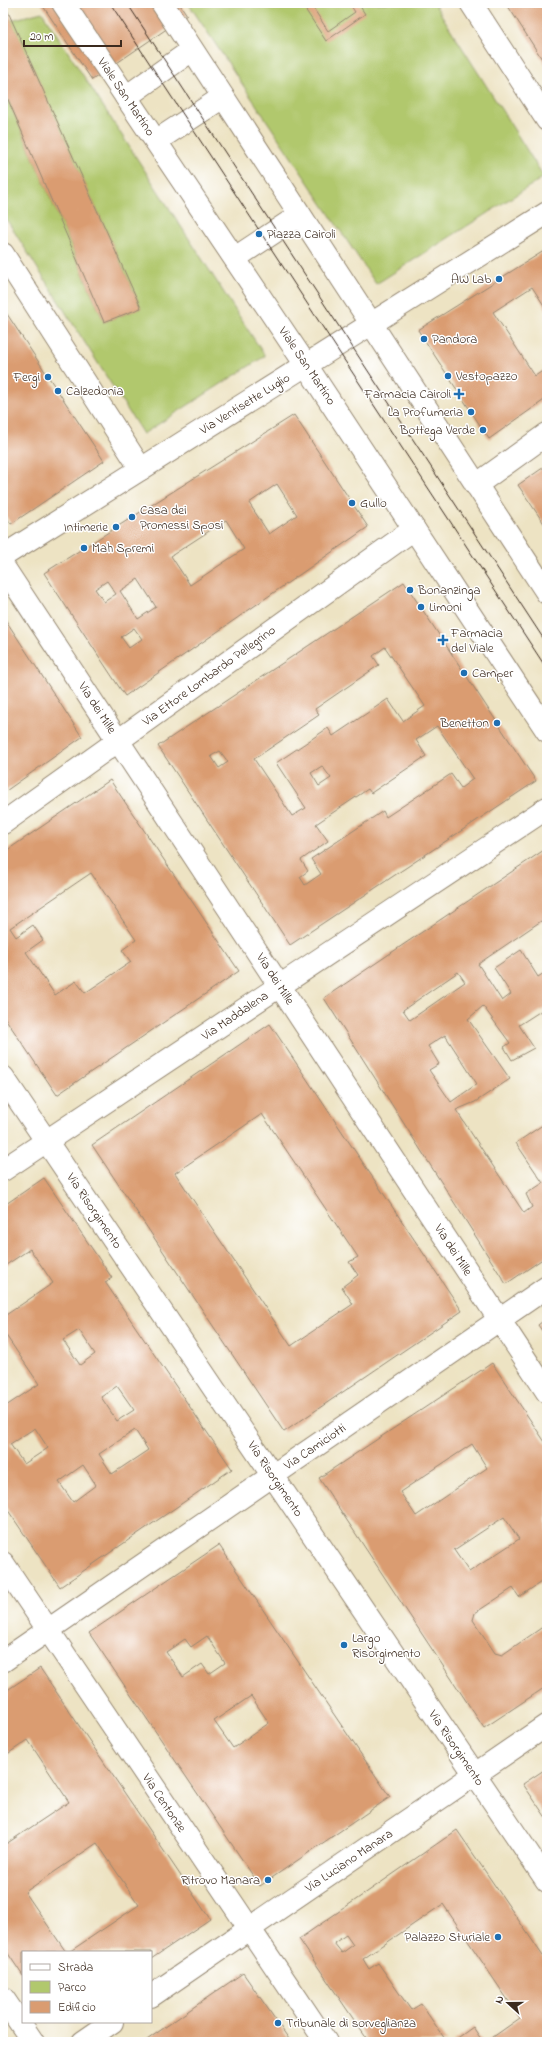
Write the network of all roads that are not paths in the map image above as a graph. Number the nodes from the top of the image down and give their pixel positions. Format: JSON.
{"nodes":[{"id":1,"x":63,"y":3,"type":"edge"},
{"id":2,"x":162,"y":3,"type":"edge"},
{"id":3,"x":471,"y":3,"type":"edge"},
{"id":4,"x":192,"y":50,"type":"junction"},
{"id":5,"x":126,"y":97,"type":"junction"},
{"id":6,"x":223,"y":97,"type":"junction"},
{"id":7,"x":547,"y":120,"type":"edge"},
{"id":8,"x":156,"y":141,"type":"junction"},
{"id":9,"x":547,"y":213,"type":"edge"},
{"id":10,"x":300,"y":215,"type":"junction"},
{"id":11,"x":3,"y":254,"type":"edge"},
{"id":12,"x":235,"y":258,"type":"junction"},
{"id":13,"x":371,"y":324,"type":"junction"},
{"id":14,"x":306,"y":365,"type":"junction"},
{"id":15,"x":547,"y":434,"type":"edge"},
{"id":16,"x":141,"y":469,"type":"junction"},
{"id":17,"x":476,"y":485,"type":"junction"},
{"id":18,"x":414,"y":529,"type":"junction"},
{"id":19,"x":3,"y":556,"type":"edge"},
{"id":20,"x":3,"y":566,"type":"edge"},
{"id":21,"x":547,"y":593,"type":"edge"},
{"id":22,"x":547,"y":731,"type":"edge"},
{"id":23,"x":118,"y":741,"type":"junction"},
{"id":24,"x":547,"y":808,"type":"edge"},
{"id":25,"x":3,"y":823,"type":"edge"},
{"id":26,"x":280,"y":986,"type":"junction"},
{"id":27,"x":3,"y":1077,"type":"edge"},
{"id":28,"x":46,"y":1141,"type":"junction"},
{"id":29,"x":3,"y":1170,"type":"edge"},
{"id":30,"x":547,"y":1287,"type":"edge"},
{"id":31,"x":499,"y":1320,"type":"junction"},
{"id":32,"x":547,"y":1392,"type":"edge"},
{"id":33,"x":272,"y":1476,"type":"junction"},
{"id":34,"x":3,"y":1563,"type":"edge"},
{"id":35,"x":48,"y":1630,"type":"junction"},
{"id":36,"x":3,"y":1661,"type":"edge"},
{"id":37,"x":547,"y":1725,"type":"edge"},
{"id":38,"x":475,"y":1775,"type":"junction"},
{"id":39,"x":547,"y":1881,"type":"edge"},
{"id":40,"x":249,"y":1929,"type":"junction"},
{"id":41,"x":152,"y":1995,"type":"edge"},
{"id":42,"x":3,"y":1998,"type":"edge"},
{"id":43,"x":111,"y":2023,"type":"edge"},
{"id":44,"x":33,"y":2042,"type":"edge"},
{"id":45,"x":83,"y":2042,"type":"edge"},
{"id":46,"x":326,"y":2042,"type":"edge"}],
"edges":[{"from":1,"to":5,"type":"street","name":"Viale San Martino"},
{"from":2,"to":4,"type":"street"},
{"from":3,"to":7,"type":"street"},
{"from":4,"to":5,"type":"street"},
{"from":4,"to":6,"type":"street"},
{"from":5,"to":8,"type":"street","name":"Viale San Martino"},
{"from":6,"to":8,"type":"street"},
{"from":6,"to":10,"type":"street"},
{"from":8,"to":12,"type":"street","name":"Viale San Martino"},
{"from":9,"to":13,"type":"street","name":"Via Ventisette Luglio"},
{"from":10,"to":12,"type":"street"},
{"from":10,"to":13,"type":"street"},
{"from":11,"to":16,"type":"street"},
{"from":12,"to":14,"type":"street","name":"Viale San Martino"},
{"from":13,"to":14,"type":"street","name":"Via Ventisette Luglio"},
{"from":13,"to":17,"type":"street"},
{"from":14,"to":16,"type":"street","name":"Via Ventisette Luglio"},
{"from":14,"to":18,"type":"street","name":"Viale San Martino"},
{"from":15,"to":17,"type":"street"},
{"from":16,"to":19,"type":"street","name":"Via Ventisette Luglio"},
{"from":17,"to":21,"type":"street"},
{"from":18,"to":22,"type":"street","name":"Viale San Martino"},
{"from":18,"to":23,"type":"street","name":"Via Ettore Lombardo Pellegrino"},
{"from":20,"to":23,"type":"street","name":"Via dei Mille"},
{"from":23,"to":25,"type":"street","name":"Via Ettore Lombardo Pellegrino"},
{"from":23,"to":26,"type":"street","name":"Via dei Mille"},
{"from":24,"to":26,"type":"street","name":"Via Maddalena"},
{"from":26,"to":28,"type":"street","name":"Via Maddalena"},
{"from":26,"to":31,"type":"street","name":"Via dei Mille"},
{"from":27,"to":28,"type":"street","name":"Via Risorgimento"},
{"from":28,"to":29,"type":"street","name":"Via Maddalena"},
{"from":28,"to":33,"type":"street","name":"Via Risorgimento"},
{"from":30,"to":31,"type":"street","name":"Via Camiciotti"},
{"from":31,"to":32,"type":"street","name":"Via dei Mille"},
{"from":31,"to":33,"type":"street","name":"Via Camiciotti"},
{"from":33,"to":35,"type":"street","name":"Via Camiciotti"},
{"from":33,"to":38,"type":"street","name":"Via Risorgimento"},
{"from":34,"to":35,"type":"street","name":"Via Centonze"},
{"from":35,"to":36,"type":"street","name":"Via Camiciotti"},
{"from":35,"to":40,"type":"street","name":"Via Centonze"},
{"from":37,"to":38,"type":"street","name":"Via Luciano Manara"},
{"from":38,"to":39,"type":"street","name":"Via Risorgimento"},
{"from":38,"to":40,"type":"street","name":"Via Luciano Manara"},
{"from":40,"to":41,"type":"street","name":"Via Luciano Manara"},
{"from":40,"to":46,"type":"street","name":"Via Centonze"},
{"from":42,"to":44,"type":"street"},
{"from":43,"to":45,"type":"street"}]}
